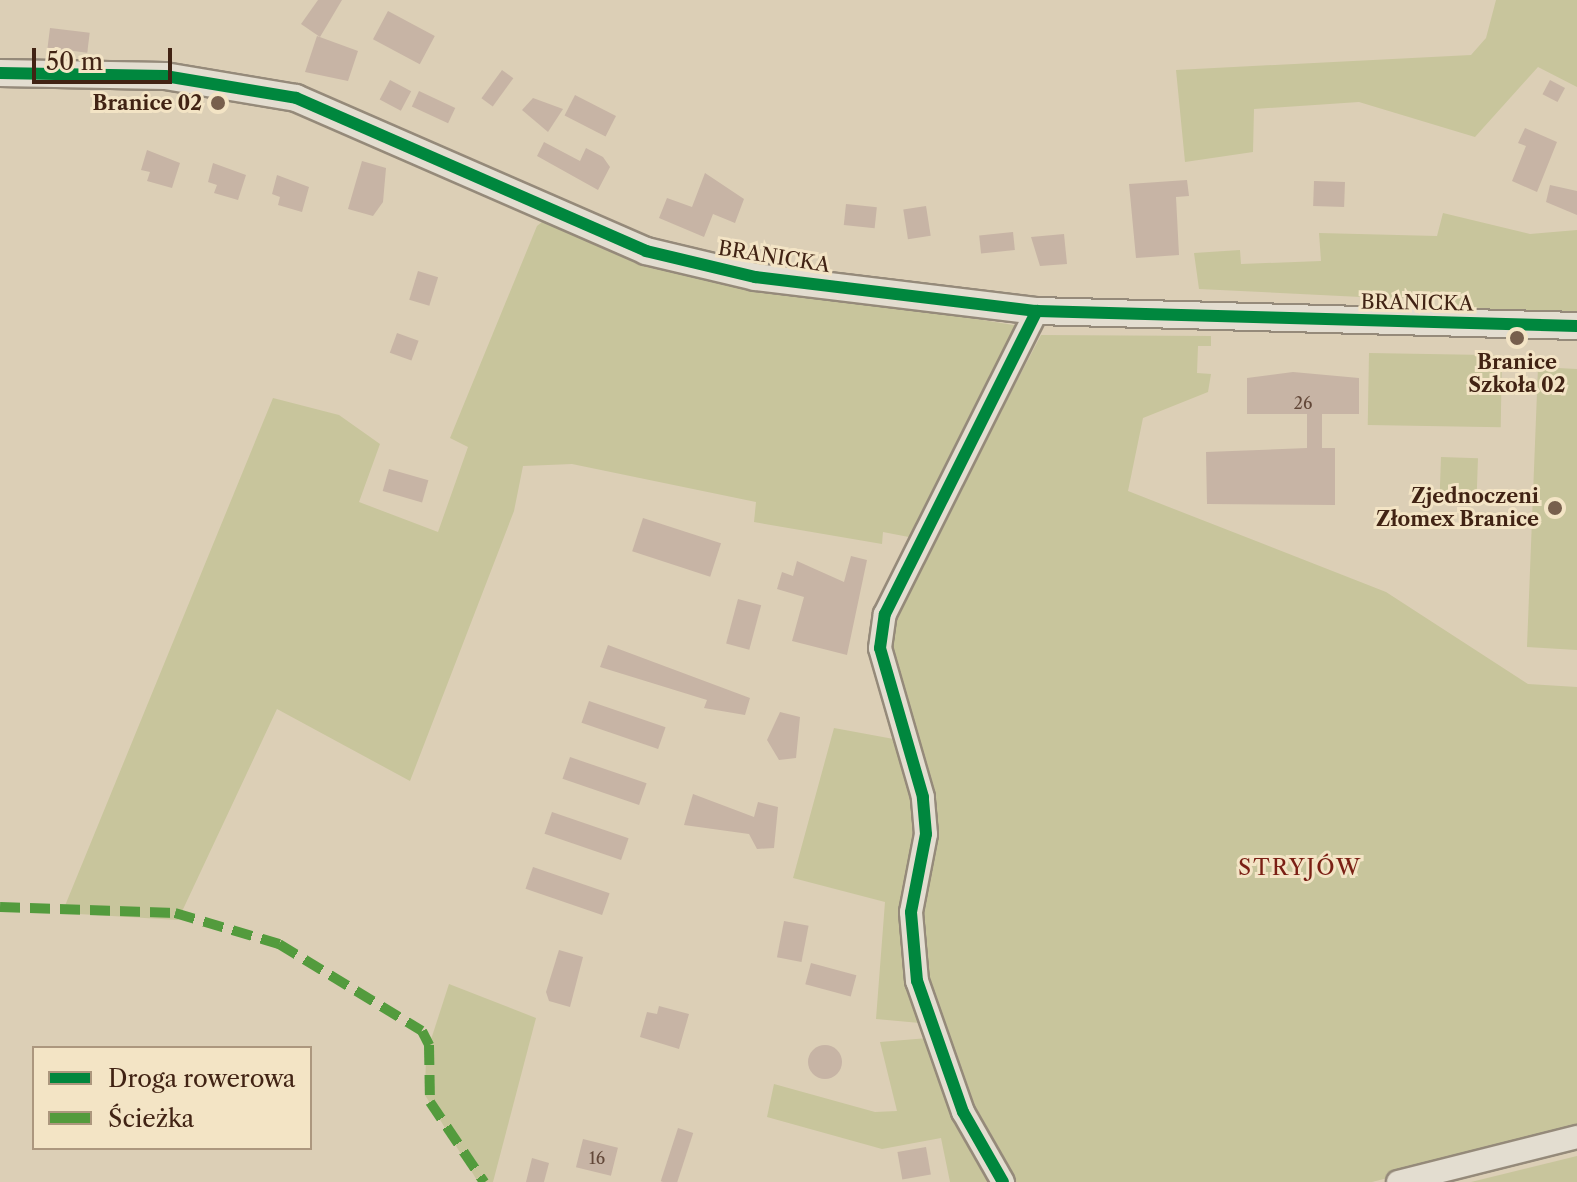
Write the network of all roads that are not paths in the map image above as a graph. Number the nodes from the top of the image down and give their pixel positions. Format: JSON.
{"nodes":[{"id":1,"x":0,"y":73,"type":"edge"},
{"id":2,"x":1037,"y":311,"type":"junction"},
{"id":3,"x":1577,"y":326,"type":"edge"},
{"id":4,"x":1577,"y":1137,"type":"edge"},
{"id":5,"x":1003,"y":1182,"type":"edge"},
{"id":6,"x":1398,"y":1182,"type":"edge"}],
"edges":[{"from":1,"to":2,"type":"street","name":"BRANICKA"},
{"from":2,"to":3,"type":"street","name":"BRANICKA"},
{"from":2,"to":5,"type":"street"},
{"from":4,"to":6,"type":"street"}]}
